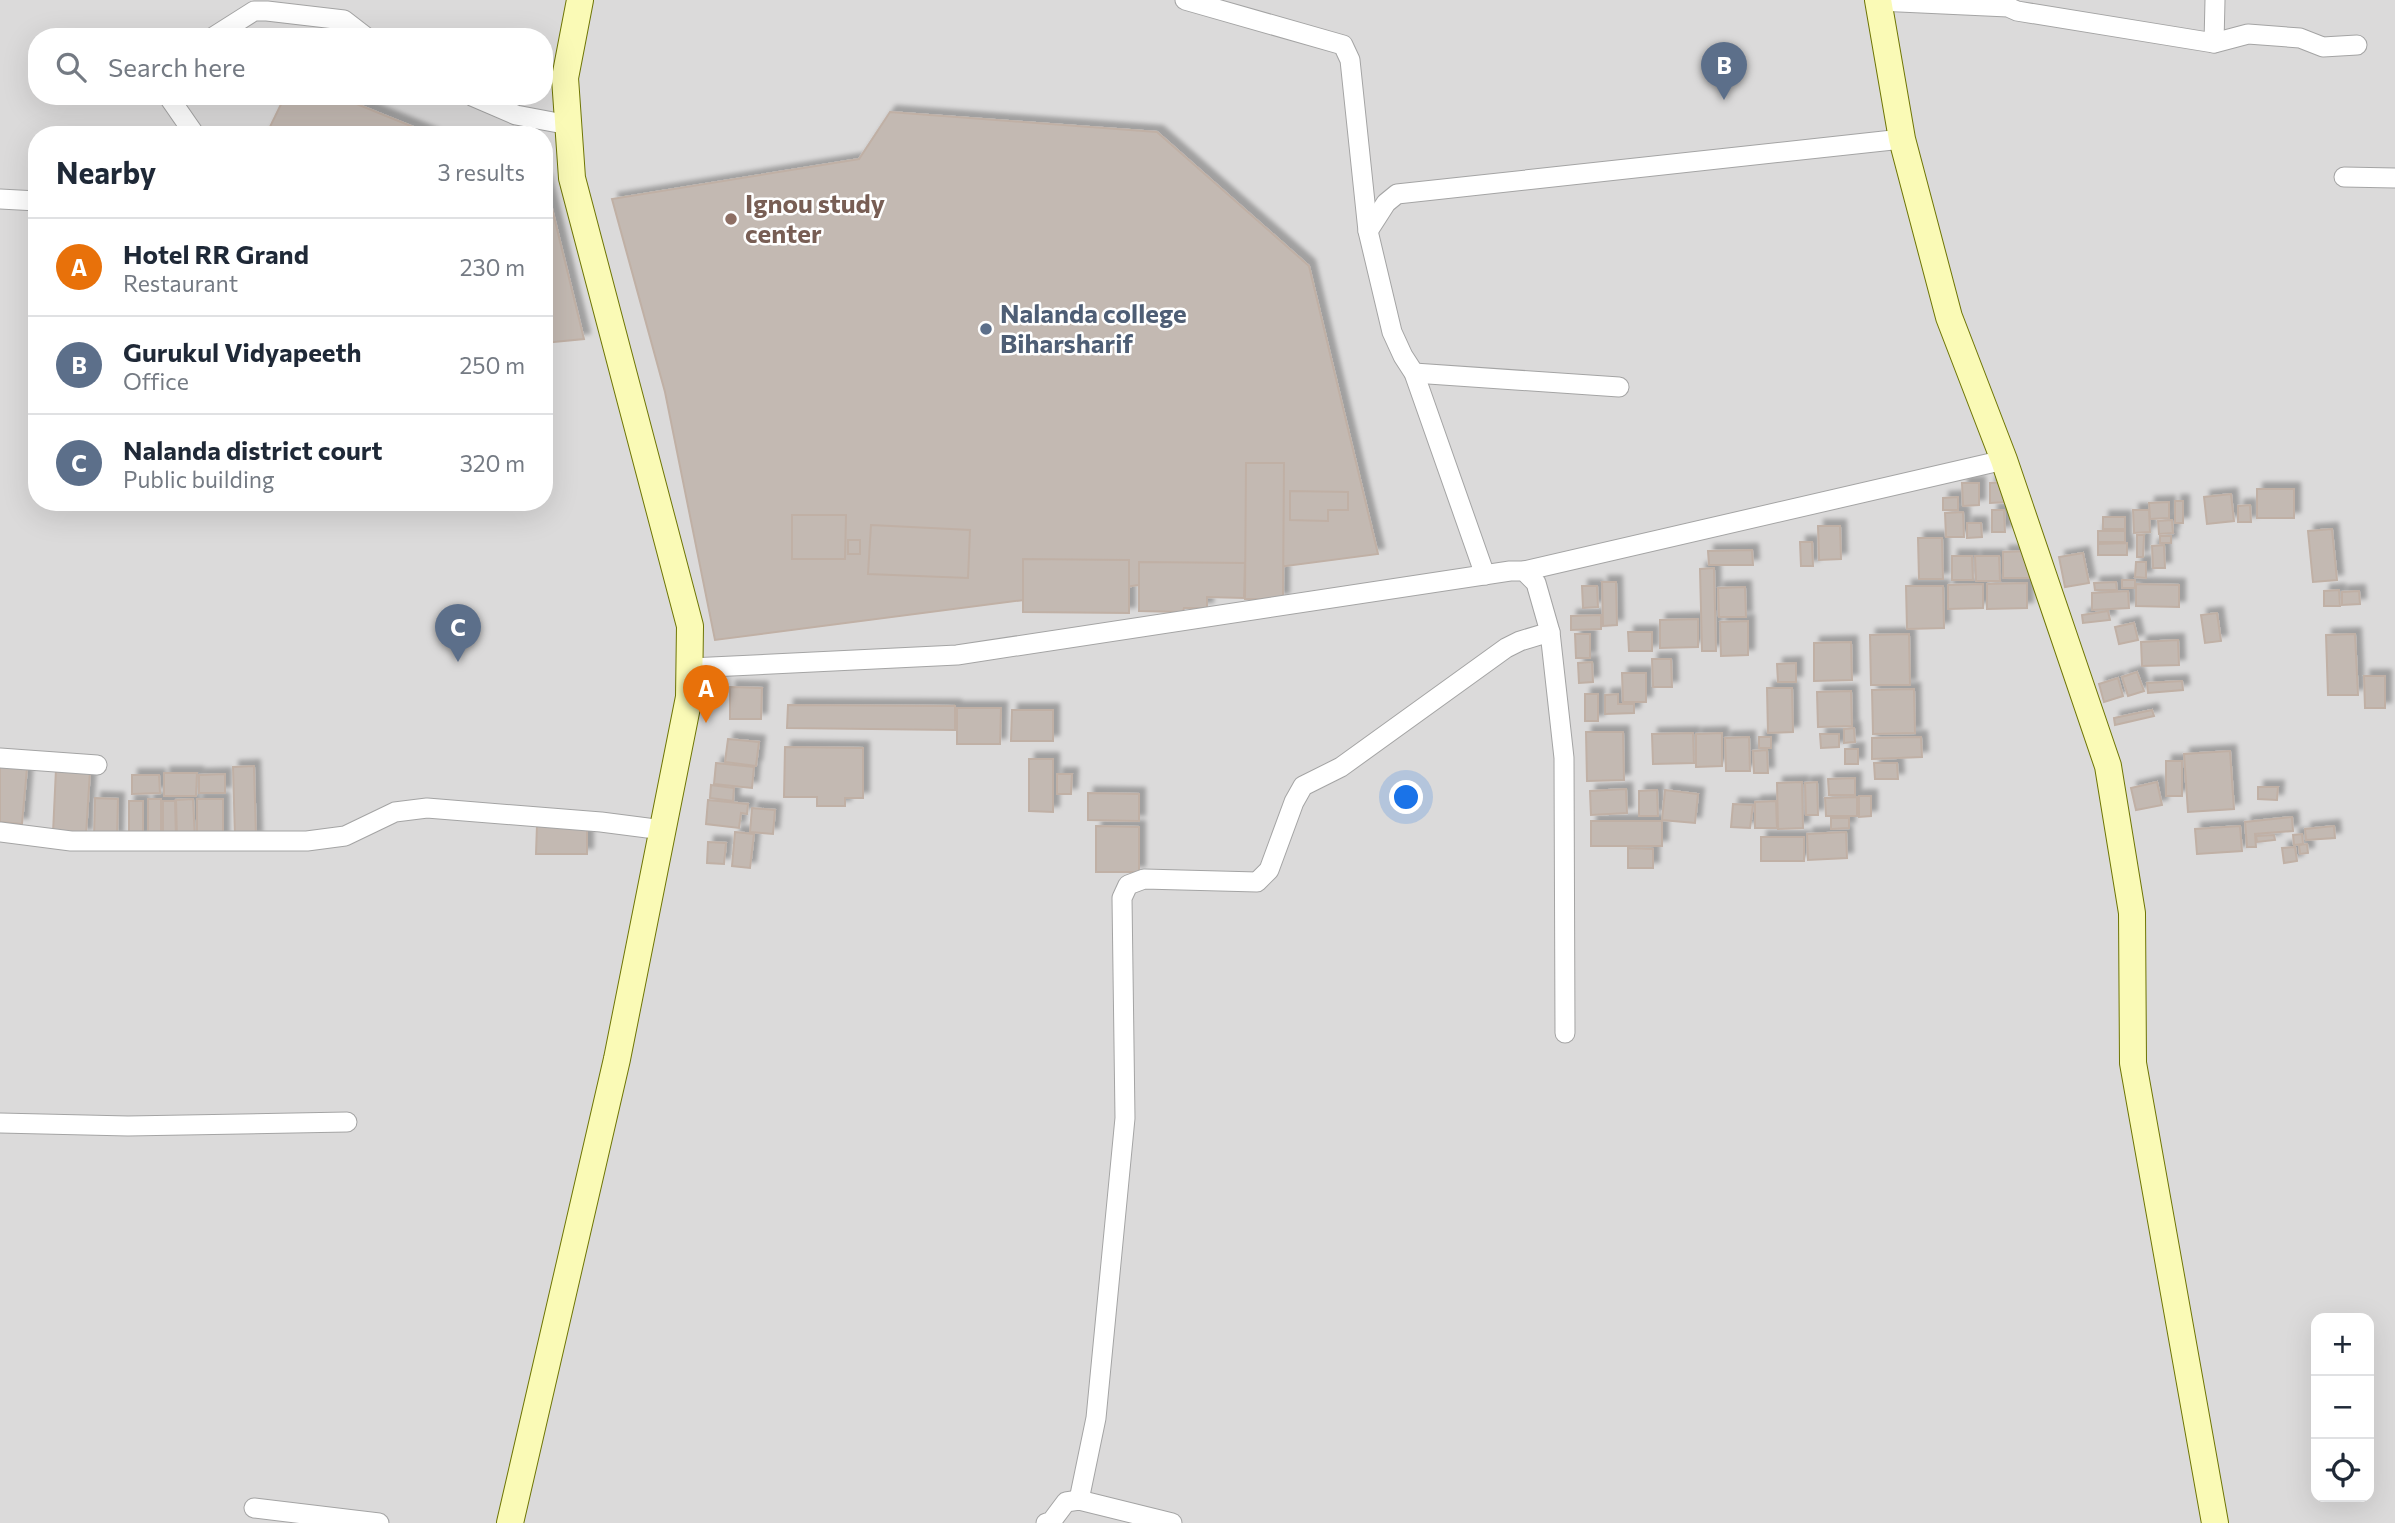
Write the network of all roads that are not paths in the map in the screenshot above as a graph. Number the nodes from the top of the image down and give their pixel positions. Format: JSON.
{"nodes":[{"id":1,"x":580,"y":0,"type":"edge"},
{"id":2,"x":1185,"y":0,"type":"edge"},
{"id":3,"x":1878,"y":0,"type":"edge"},
{"id":4,"x":2216,"y":0,"type":"edge"},
{"id":5,"x":227,"y":28,"type":"edge"},
{"id":6,"x":354,"y":28,"type":"edge"},
{"id":7,"x":2214,"y":43,"type":"junction"},
{"id":8,"x":2357,"y":46,"type":"dead end"},
{"id":9,"x":175,"y":105,"type":"edge"},
{"id":10,"x":493,"y":105,"type":"edge"},
{"id":11,"x":569,"y":125,"type":"junction"},
{"id":12,"x":189,"y":126,"type":"edge"},
{"id":13,"x":1902,"y":139,"type":"junction"},
{"id":14,"x":2344,"y":177,"type":"dead end"},
{"id":15,"x":2395,"y":178,"type":"edge"},
{"id":16,"x":0,"y":200,"type":"edge"},
{"id":17,"x":28,"y":201,"type":"edge"},
{"id":18,"x":1368,"y":230,"type":"junction"},
{"id":19,"x":1414,"y":373,"type":"junction"},
{"id":20,"x":1619,"y":387,"type":"dead end"},
{"id":21,"x":2004,"y":460,"type":"junction"},
{"id":22,"x":1524,"y":571,"type":"junction"},
{"id":23,"x":1485,"y":575,"type":"junction"},
{"id":24,"x":1550,"y":632,"type":"junction"},
{"id":25,"x":690,"y":668,"type":"junction"},
{"id":26,"x":0,"y":758,"type":"edge"},
{"id":27,"x":97,"y":765,"type":"dead end"},
{"id":28,"x":663,"y":830,"type":"junction"},
{"id":29,"x":0,"y":832,"type":"edge"},
{"id":30,"x":1565,"y":1033,"type":"dead end"},
{"id":31,"x":347,"y":1122,"type":"dead end"},
{"id":32,"x":0,"y":1123,"type":"edge"},
{"id":33,"x":1079,"y":1500,"type":"junction"},
{"id":34,"x":254,"y":1508,"type":"dead end"},
{"id":35,"x":379,"y":1523,"type":"edge"},
{"id":36,"x":510,"y":1523,"type":"edge"},
{"id":37,"x":1046,"y":1523,"type":"edge"},
{"id":38,"x":1172,"y":1523,"type":"edge"},
{"id":39,"x":2215,"y":1523,"type":"edge"}],
"edges":[{"from":1,"to":11,"type":"main road"},
{"from":2,"to":18,"type":"street"},
{"from":3,"to":7,"type":"street"},
{"from":3,"to":13,"type":"main road"},
{"from":4,"to":7,"type":"street"},
{"from":5,"to":6,"type":"street"},
{"from":7,"to":8,"type":"street"},
{"from":9,"to":12,"type":"street"},
{"from":10,"to":11,"type":"street"},
{"from":11,"to":25,"type":"main road"},
{"from":13,"to":18,"type":"street"},
{"from":13,"to":21,"type":"main road"},
{"from":14,"to":15,"type":"street"},
{"from":16,"to":17,"type":"street"},
{"from":18,"to":19,"type":"street"},
{"from":19,"to":20,"type":"street"},
{"from":19,"to":23,"type":"street"},
{"from":21,"to":22,"type":"street"},
{"from":21,"to":39,"type":"main road"},
{"from":22,"to":23,"type":"street"},
{"from":22,"to":24,"type":"street"},
{"from":23,"to":25,"type":"street"},
{"from":24,"to":30,"type":"street"},
{"from":24,"to":33,"type":"street"},
{"from":25,"to":28,"type":"main road"},
{"from":26,"to":27,"type":"street"},
{"from":28,"to":29,"type":"street"},
{"from":28,"to":36,"type":"main road"},
{"from":31,"to":32,"type":"street"},
{"from":33,"to":37,"type":"street"},
{"from":33,"to":38,"type":"street"},
{"from":34,"to":35,"type":"street"}]}
